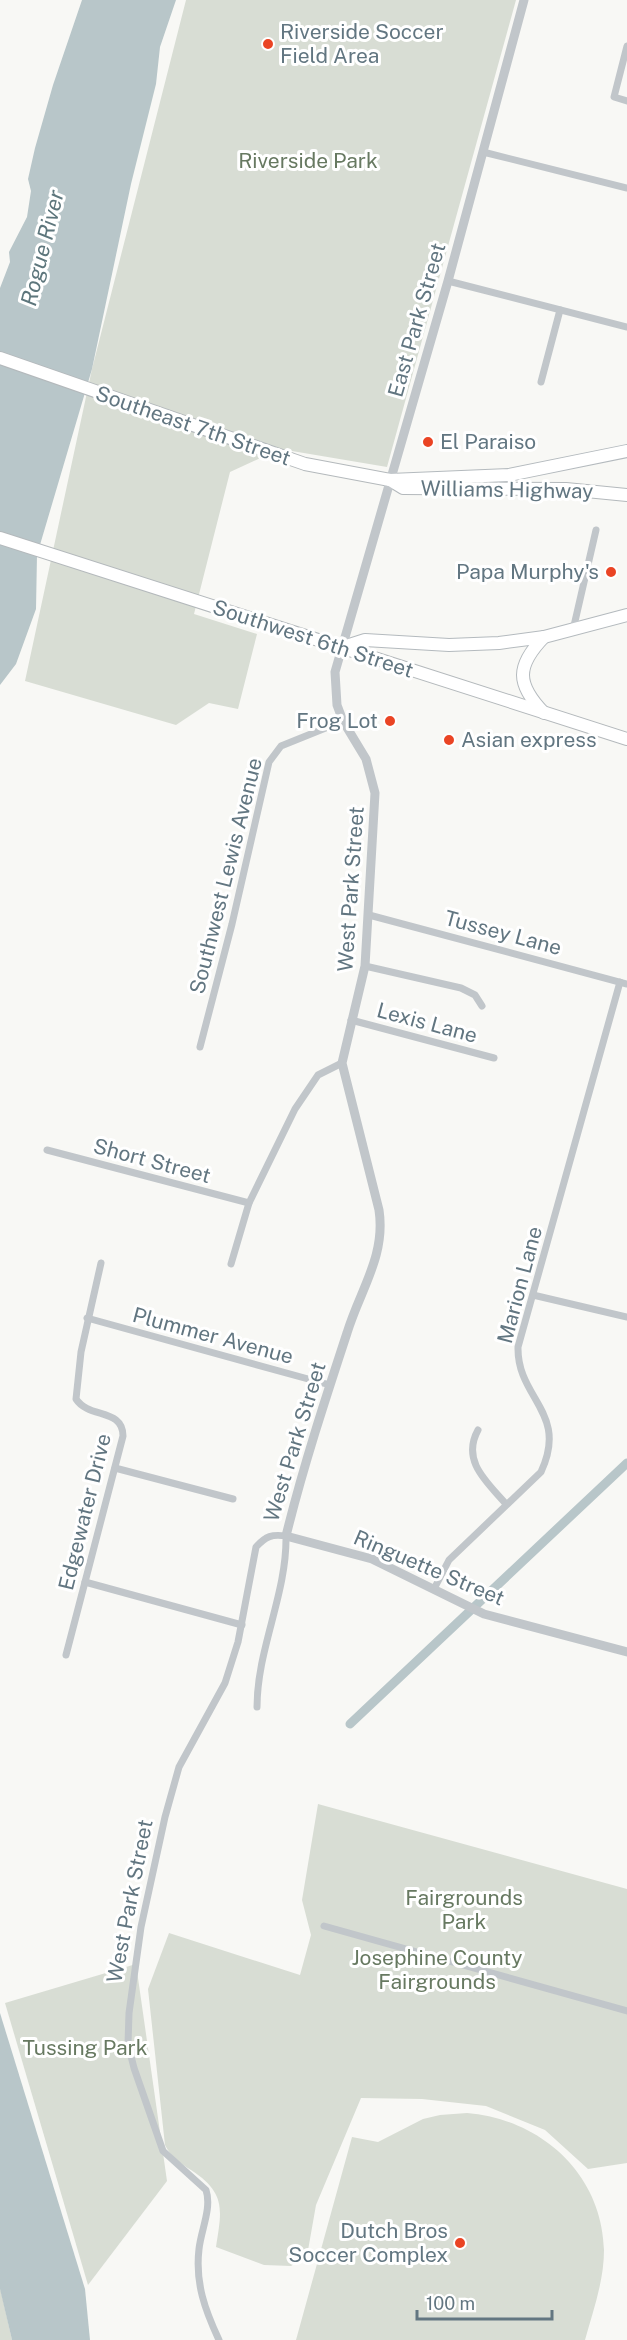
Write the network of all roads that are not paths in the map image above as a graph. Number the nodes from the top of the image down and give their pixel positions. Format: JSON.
{"nodes":[{"id":1,"x":524,"y":0,"type":"edge"},
{"id":2,"x":627,"y":46,"type":"edge"},
{"id":3,"x":627,"y":100,"type":"edge"},
{"id":4,"x":483,"y":152,"type":"junction"},
{"id":5,"x":627,"y":188,"type":"edge"},
{"id":6,"x":448,"y":281,"type":"junction"},
{"id":7,"x":560,"y":310,"type":"junction"},
{"id":8,"x":627,"y":327,"type":"edge"},
{"id":9,"x":0,"y":358,"type":"edge"},
{"id":10,"x":541,"y":382,"type":"dead end"},
{"id":11,"x":627,"y":451,"type":"edge"},
{"id":12,"x":390,"y":480,"type":"junction"},
{"id":13,"x":627,"y":495,"type":"edge"},
{"id":14,"x":596,"y":530,"type":"dead end"},
{"id":15,"x":0,"y":538,"type":"edge"},
{"id":16,"x":627,"y":615,"type":"edge"},
{"id":17,"x":573,"y":630,"type":"junction"},
{"id":18,"x":544,"y":637,"type":"junction"},
{"id":19,"x":340,"y":648,"type":"junction"},
{"id":20,"x":544,"y":714,"type":"junction"},
{"id":21,"x":343,"y":721,"type":"junction"},
{"id":22,"x":627,"y":739,"type":"edge"},
{"id":23,"x":369,"y":915,"type":"junction"},
{"id":24,"x":365,"y":966,"type":"junction"},
{"id":25,"x":624,"y":983,"type":"edge"},
{"id":26,"x":482,"y":1006,"type":"dead end"},
{"id":27,"x":351,"y":1020,"type":"junction"},
{"id":28,"x":200,"y":1047,"type":"dead end"},
{"id":29,"x":494,"y":1058,"type":"dead end"},
{"id":30,"x":342,"y":1063,"type":"junction"},
{"id":31,"x":46,"y":1150,"type":"dead end"},
{"id":32,"x":249,"y":1203,"type":"junction"},
{"id":33,"x":101,"y":1263,"type":"dead end"},
{"id":34,"x":231,"y":1264,"type":"dead end"},
{"id":35,"x":533,"y":1295,"type":"junction"},
{"id":36,"x":627,"y":1317,"type":"edge"},
{"id":37,"x":87,"y":1318,"type":"junction"},
{"id":38,"x":330,"y":1385,"type":"junction"},
{"id":39,"x":478,"y":1430,"type":"dead end"},
{"id":40,"x":115,"y":1468,"type":"junction"},
{"id":41,"x":233,"y":1499,"type":"dead end"},
{"id":42,"x":506,"y":1504,"type":"junction"},
{"id":43,"x":286,"y":1536,"type":"junction"},
{"id":44,"x":85,"y":1582,"type":"junction"},
{"id":45,"x":434,"y":1589,"type":"junction"},
{"id":46,"x":242,"y":1624,"type":"junction"},
{"id":47,"x":627,"y":1652,"type":"edge"},
{"id":48,"x":66,"y":1655,"type":"dead end"},
{"id":49,"x":257,"y":1707,"type":"dead end"},
{"id":50,"x":324,"y":1926,"type":"dead end"},
{"id":51,"x":627,"y":2011,"type":"edge"},
{"id":52,"x":219,"y":2340,"type":"edge"}],
"edges":[{"from":1,"to":4,"type":"street","name":"East Park Street"},
{"from":2,"to":3,"type":"street"},
{"from":4,"to":5,"type":"street"},
{"from":4,"to":6,"type":"street","name":"East Park Street"},
{"from":6,"to":7,"type":"street"},
{"from":6,"to":12,"type":"street","name":"East Park Street"},
{"from":7,"to":8,"type":"street"},
{"from":7,"to":10,"type":"street"},
{"from":9,"to":12,"type":"main road","name":"Southeast 7th Street"},
{"from":11,"to":12,"type":"main road"},
{"from":12,"to":13,"type":"main road","name":"Williams Highway"},
{"from":12,"to":19,"type":"street","name":"East Park Street"},
{"from":14,"to":17,"type":"street"},
{"from":15,"to":19,"type":"main road","name":"Southwest 6th Street"},
{"from":16,"to":17,"type":"main road"},
{"from":17,"to":18,"type":"main road"},
{"from":18,"to":19,"type":"main road"},
{"from":18,"to":20,"type":"main road"},
{"from":19,"to":20,"type":"main road","name":"Southwest 6th Street"},
{"from":19,"to":21,"type":"street","name":"West Park Street"},
{"from":20,"to":22,"type":"main road","name":"Southwest 6th Street"},
{"from":21,"to":23,"type":"street","name":"West Park Street"},
{"from":21,"to":28,"type":"street","name":"Southwest Lewis Avenue"},
{"from":23,"to":24,"type":"street","name":"West Park Street"},
{"from":23,"to":25,"type":"street","name":"Tussey Lane"},
{"from":24,"to":26,"type":"street"},
{"from":24,"to":27,"type":"street","name":"West Park Street"},
{"from":25,"to":35,"type":"street","name":"Marion Lane"},
{"from":27,"to":29,"type":"street","name":"Lexis Lane"},
{"from":27,"to":30,"type":"street","name":"West Park Street"},
{"from":30,"to":32,"type":"street"},
{"from":30,"to":38,"type":"street","name":"West Park Street"},
{"from":31,"to":32,"type":"street","name":"Short Street"},
{"from":32,"to":34,"type":"street"},
{"from":33,"to":37,"type":"street","name":"Edgewater Drive"},
{"from":35,"to":36,"type":"street"},
{"from":35,"to":42,"type":"street","name":"Marion Lane"},
{"from":37,"to":38,"type":"street","name":"Plummer Avenue"},
{"from":37,"to":40,"type":"street","name":"Edgewater Drive"},
{"from":38,"to":43,"type":"street","name":"West Park Street"},
{"from":39,"to":42,"type":"street"},
{"from":40,"to":41,"type":"street"},
{"from":40,"to":44,"type":"street","name":"Edgewater Drive"},
{"from":42,"to":45,"type":"street","name":"Marion Lane"},
{"from":43,"to":45,"type":"street","name":"Ringuette Street"},
{"from":43,"to":46,"type":"street","name":"West Park Street"},
{"from":43,"to":49,"type":"street"},
{"from":44,"to":46,"type":"street"},
{"from":44,"to":48,"type":"street","name":"Edgewater Drive"},
{"from":45,"to":47,"type":"street","name":"Ringuette Street"},
{"from":46,"to":52,"type":"street","name":"West Park Street"},
{"from":50,"to":51,"type":"street"}]}
